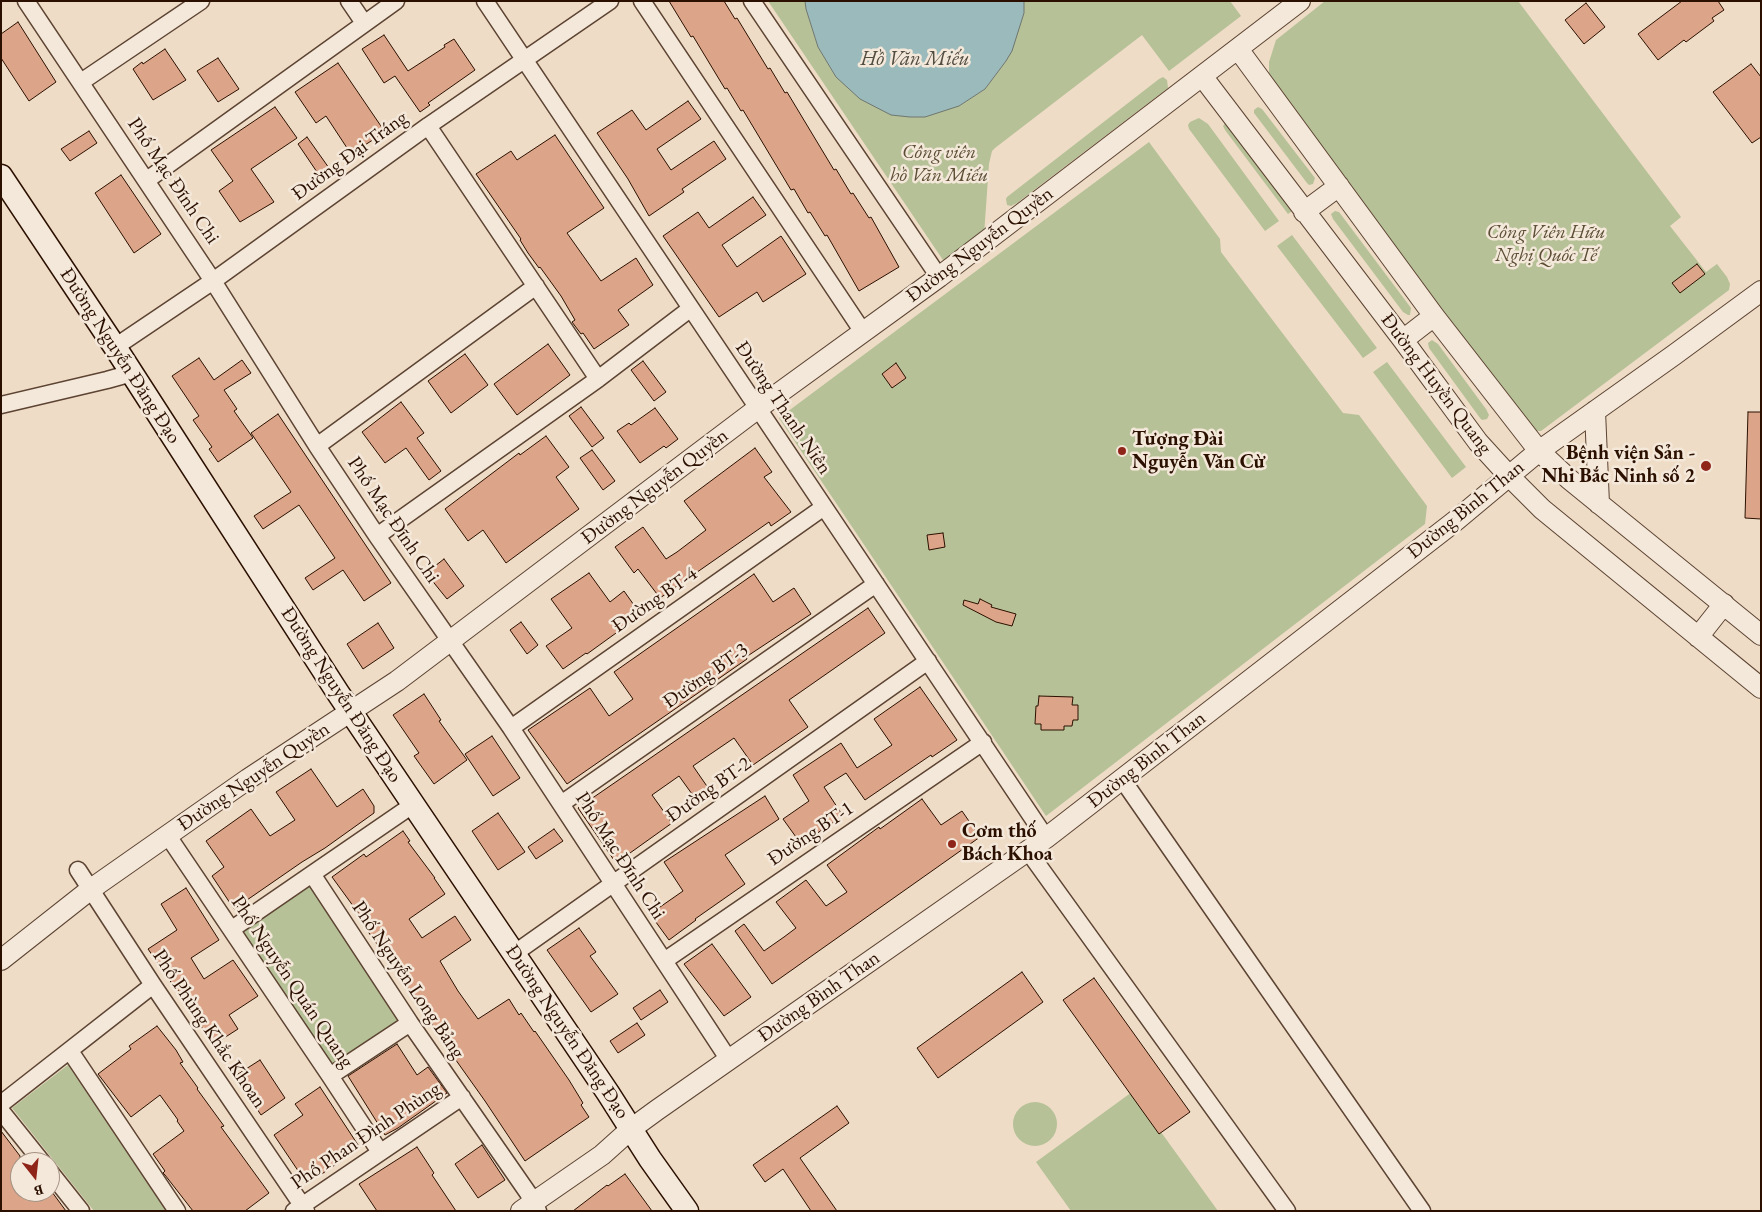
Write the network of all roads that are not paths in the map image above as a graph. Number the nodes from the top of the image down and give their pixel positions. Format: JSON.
{"nodes":[{"id":1,"x":26,"y":1,"type":"edge"},
{"id":2,"x":201,"y":1,"type":"edge"},
{"id":3,"x":349,"y":1,"type":"edge"},
{"id":4,"x":396,"y":1,"type":"edge"},
{"id":5,"x":485,"y":1,"type":"edge"},
{"id":6,"x":610,"y":1,"type":"edge"},
{"id":7,"x":642,"y":1,"type":"edge"},
{"id":8,"x":752,"y":1,"type":"edge"},
{"id":9,"x":1300,"y":1,"type":"edge"},
{"id":10,"x":364,"y":23,"type":"junction"},
{"id":11,"x":1238,"y":49,"type":"junction"},
{"id":12,"x":523,"y":61,"type":"junction"},
{"id":13,"x":1202,"y":76,"type":"junction"},
{"id":14,"x":81,"y":82,"type":"junction"},
{"id":15,"x":428,"y":126,"type":"junction"},
{"id":16,"x":1,"y":176,"type":"edge"},
{"id":17,"x":147,"y":180,"type":"junction"},
{"id":18,"x":1339,"y":186,"type":"junction"},
{"id":19,"x":1304,"y":212,"type":"junction"},
{"id":20,"x":940,"y":277,"type":"junction"},
{"id":21,"x":213,"y":281,"type":"junction"},
{"id":22,"x":536,"y":286,"type":"junction"},
{"id":23,"x":1761,"y":291,"type":"edge"},
{"id":24,"x":690,"y":309,"type":"junction"},
{"id":25,"x":1434,"y":316,"type":"junction"},
{"id":26,"x":863,"y":332,"type":"junction"},
{"id":27,"x":1403,"y":340,"type":"junction"},
{"id":28,"x":115,"y":347,"type":"junction"},
{"id":29,"x":132,"y":372,"type":"junction"},
{"id":30,"x":598,"y":379,"type":"junction"},
{"id":31,"x":1,"y":405,"type":"edge"},
{"id":32,"x":757,"y":410,"type":"junction"},
{"id":33,"x":1595,"y":411,"type":"junction"},
{"id":34,"x":318,"y":446,"type":"junction"},
{"id":35,"x":1539,"y":451,"type":"junction"},
{"id":36,"x":1509,"y":476,"type":"junction"},
{"id":37,"x":1599,"y":504,"type":"junction"},
{"id":38,"x":824,"y":508,"type":"junction"},
{"id":39,"x":377,"y":536,"type":"junction"},
{"id":40,"x":876,"y":584,"type":"junction"},
{"id":41,"x":1724,"y":604,"type":"junction"},
{"id":42,"x":1761,"y":635,"type":"edge"},
{"id":43,"x":1698,"y":637,"type":"junction"},
{"id":44,"x":450,"y":641,"type":"junction"},
{"id":45,"x":928,"y":661,"type":"junction"},
{"id":46,"x":1761,"y":688,"type":"edge"},
{"id":47,"x":350,"y":711,"type":"junction"},
{"id":48,"x":511,"y":728,"type":"junction"},
{"id":49,"x":983,"y":742,"type":"junction"},
{"id":50,"x":1122,"y":779,"type":"junction"},
{"id":51,"x":414,"y":804,"type":"junction"},
{"id":52,"x":561,"y":804,"type":"junction"},
{"id":53,"x":168,"y":836,"type":"junction"},
{"id":54,"x":1046,"y":838,"type":"junction"},
{"id":55,"x":1028,"y":851,"type":"junction"},
{"id":56,"x":78,"y":870,"type":"dead end"},
{"id":57,"x":312,"y":874,"type":"junction"},
{"id":58,"x":614,"y":883,"type":"junction"},
{"id":59,"x":91,"y":889,"type":"junction"},
{"id":60,"x":232,"y":929,"type":"junction"},
{"id":61,"x":515,"y":953,"type":"junction"},
{"id":62,"x":1,"y":960,"type":"edge"},
{"id":63,"x":664,"y":961,"type":"junction"},
{"id":64,"x":153,"y":986,"type":"junction"},
{"id":65,"x":410,"y":1023,"type":"junction"},
{"id":66,"x":70,"y":1052,"type":"junction"},
{"id":67,"x":729,"y":1060,"type":"junction"},
{"id":68,"x":330,"y":1076,"type":"junction"},
{"id":69,"x":462,"y":1097,"type":"junction"},
{"id":70,"x":1,"y":1104,"type":"edge"},
{"id":71,"x":1,"y":1111,"type":"edge"},
{"id":72,"x":632,"y":1129,"type":"junction"},
{"id":73,"x":34,"y":1152,"type":"edge"},
{"id":74,"x":380,"y":1152,"type":"junction"},
{"id":75,"x":60,"y":1185,"type":"edge"},
{"id":76,"x":530,"y":1208,"type":"edge"},
{"id":77,"x":301,"y":1209,"type":"edge"},
{"id":78,"x":81,"y":1211,"type":"edge"},
{"id":79,"x":176,"y":1211,"type":"edge"},
{"id":80,"x":687,"y":1211,"type":"edge"},
{"id":81,"x":1286,"y":1211,"type":"edge"},
{"id":82,"x":1422,"y":1211,"type":"edge"}],
"edges":[{"from":1,"to":14,"type":"street","name":"Phố Mạc Đĩnh Chi"},
{"from":2,"to":14,"type":"street"},
{"from":3,"to":10,"type":"street"},
{"from":4,"to":10,"type":"street"},
{"from":5,"to":12,"type":"street","name":"Đường Thanh Niên"},
{"from":6,"to":12,"type":"street","name":"Đường Đại Tráng"},
{"from":7,"to":26,"type":"street"},
{"from":8,"to":20,"type":"street"},
{"from":9,"to":11,"type":"street","name":"Đường Nguyễn Quyền"},
{"from":10,"to":17,"type":"street"},
{"from":11,"to":13,"type":"street","name":"Đường Nguyễn Quyền"},
{"from":11,"to":18,"type":"street","name":"Đường Huyền Quang"},
{"from":12,"to":15,"type":"street","name":"Đường Đại Tráng"},
{"from":12,"to":24,"type":"street","name":"Đường Thanh Niên"},
{"from":13,"to":19,"type":"street","name":"Đường Huyền Quang"},
{"from":13,"to":20,"type":"street","name":"Đường Nguyễn Quyền"},
{"from":14,"to":17,"type":"street","name":"Phố Mạc Đĩnh Chi"},
{"from":15,"to":21,"type":"street","name":"Đường Đại Tráng"},
{"from":15,"to":22,"type":"street"},
{"from":16,"to":28,"type":"main road","name":"Đường Nguyễn Đăng Đạo"},
{"from":17,"to":21,"type":"street","name":"Phố Mạc Đĩnh Chi"},
{"from":18,"to":19,"type":"street"},
{"from":18,"to":25,"type":"street","name":"Đường Huyền Quang"},
{"from":19,"to":27,"type":"street","name":"Đường Huyền Quang"},
{"from":20,"to":26,"type":"street","name":"Đường Nguyễn Quyền"},
{"from":21,"to":28,"type":"street","name":"Đường Đại Tráng"},
{"from":21,"to":34,"type":"street","name":"Phố Mạc Đĩnh Chi"},
{"from":22,"to":30,"type":"street"},
{"from":22,"to":34,"type":"street"},
{"from":23,"to":33,"type":"street","name":"Đường Bình Than"},
{"from":24,"to":30,"type":"street"},
{"from":24,"to":32,"type":"street","name":"Đường Thanh Niên"},
{"from":25,"to":27,"type":"street"},
{"from":25,"to":35,"type":"street","name":"Đường Huyền Quang"},
{"from":26,"to":32,"type":"street","name":"Đường Nguyễn Quyền"},
{"from":27,"to":36,"type":"street","name":"Đường Huyền Quang"},
{"from":28,"to":29,"type":"main road","name":"Đường Nguyễn Đăng Đạo"},
{"from":29,"to":31,"type":"street"},
{"from":29,"to":47,"type":"main road","name":"Đường Nguyễn Đăng Đạo"},
{"from":30,"to":39,"type":"street"},
{"from":32,"to":38,"type":"street","name":"Đường Thanh Niên"},
{"from":32,"to":44,"type":"street","name":"Đường Nguyễn Quyền"},
{"from":33,"to":35,"type":"street","name":"Đường Bình Than"},
{"from":33,"to":37,"type":"street"},
{"from":34,"to":39,"type":"street","name":"Phố Mạc Đĩnh Chi"},
{"from":35,"to":36,"type":"street","name":"Đường Bình Than"},
{"from":35,"to":37,"type":"street","name":"Đường Huyền Quang"},
{"from":36,"to":43,"type":"street","name":"Đường Huyền Quang"},
{"from":36,"to":50,"type":"street","name":"Đường Bình Than"},
{"from":37,"to":41,"type":"street","name":"Đường Huyền Quang"},
{"from":38,"to":40,"type":"street","name":"Đường Thanh Niên"},
{"from":38,"to":48,"type":"street","name":"Đường BT-4"},
{"from":39,"to":44,"type":"street","name":"Phố Mạc Đĩnh Chi"},
{"from":40,"to":45,"type":"street","name":"Đường Thanh Niên"},
{"from":40,"to":52,"type":"street","name":"Đường BT-3"},
{"from":41,"to":42,"type":"street","name":"Đường Huyền Quang"},
{"from":41,"to":43,"type":"street"},
{"from":43,"to":46,"type":"street","name":"Đường Huyền Quang"},
{"from":44,"to":47,"type":"street","name":"Đường Nguyễn Quyền"},
{"from":44,"to":48,"type":"street","name":"Phố Mạc Đĩnh Chi"},
{"from":45,"to":49,"type":"street","name":"Đường Thanh Niên"},
{"from":45,"to":58,"type":"street","name":"Đường BT-2"},
{"from":47,"to":51,"type":"main road","name":"Đường Nguyễn Đăng Đạo"},
{"from":47,"to":53,"type":"street","name":"Đường Nguyễn Quyền"},
{"from":48,"to":52,"type":"street","name":"Phố Mạc Đĩnh Chi"},
{"from":49,"to":54,"type":"street","name":"Đường Thanh Niên"},
{"from":49,"to":63,"type":"street","name":"Đường BT-1"},
{"from":50,"to":54,"type":"street","name":"Đường Bình Than"},
{"from":50,"to":82,"type":"street"},
{"from":51,"to":57,"type":"street"},
{"from":51,"to":61,"type":"main road","name":"Đường Nguyễn Đăng Đạo"},
{"from":52,"to":58,"type":"street","name":"Phố Mạc Đĩnh Chi"},
{"from":53,"to":59,"type":"street","name":"Đường Nguyễn Quyền"},
{"from":53,"to":60,"type":"street","name":"Phố Nguyễn Quán Quang"},
{"from":54,"to":55,"type":"street","name":"Đường Bình Than"},
{"from":55,"to":67,"type":"street","name":"Đường Bình Than"},
{"from":55,"to":81,"type":"street"},
{"from":56,"to":59,"type":"street","name":"Phố Phùng Khắc Khoan"},
{"from":57,"to":60,"type":"street"},
{"from":57,"to":65,"type":"street","name":"Phố Nguyễn Long Bảng"},
{"from":58,"to":61,"type":"street","name":"Đường BT-2"},
{"from":58,"to":63,"type":"street","name":"Phố Mạc Đĩnh Chi"},
{"from":59,"to":62,"type":"street","name":"Đường Nguyễn Quyền"},
{"from":59,"to":64,"type":"street","name":"Phố Phùng Khắc Khoan"},
{"from":60,"to":68,"type":"street","name":"Phố Nguyễn Quán Quang"},
{"from":61,"to":72,"type":"main road","name":"Đường Nguyễn Đăng Đạo"},
{"from":63,"to":67,"type":"street","name":"Phố Mạc Đĩnh Chi"},
{"from":64,"to":66,"type":"street"},
{"from":64,"to":77,"type":"street","name":"Phố Phùng Khắc Khoan"},
{"from":65,"to":68,"type":"street"},
{"from":65,"to":69,"type":"street","name":"Phố Nguyễn Long Bảng"},
{"from":66,"to":70,"type":"street"},
{"from":66,"to":79,"type":"street"},
{"from":67,"to":72,"type":"street","name":"Đường Bình Than"},
{"from":68,"to":74,"type":"street","name":"Phố Nguyễn Quán Quang"},
{"from":69,"to":74,"type":"street","name":"Phố Phan Đình Phùng"},
{"from":69,"to":76,"type":"street","name":"Phố Nguyễn Long Bảng"},
{"from":71,"to":73,"type":"street"},
{"from":72,"to":76,"type":"street","name":"Đường Bình Than"},
{"from":72,"to":80,"type":"main road","name":"Đường Nguyễn Đăng Đạo"},
{"from":74,"to":77,"type":"street","name":"Phố Phan Đình Phùng"},
{"from":75,"to":78,"type":"street"}]}
